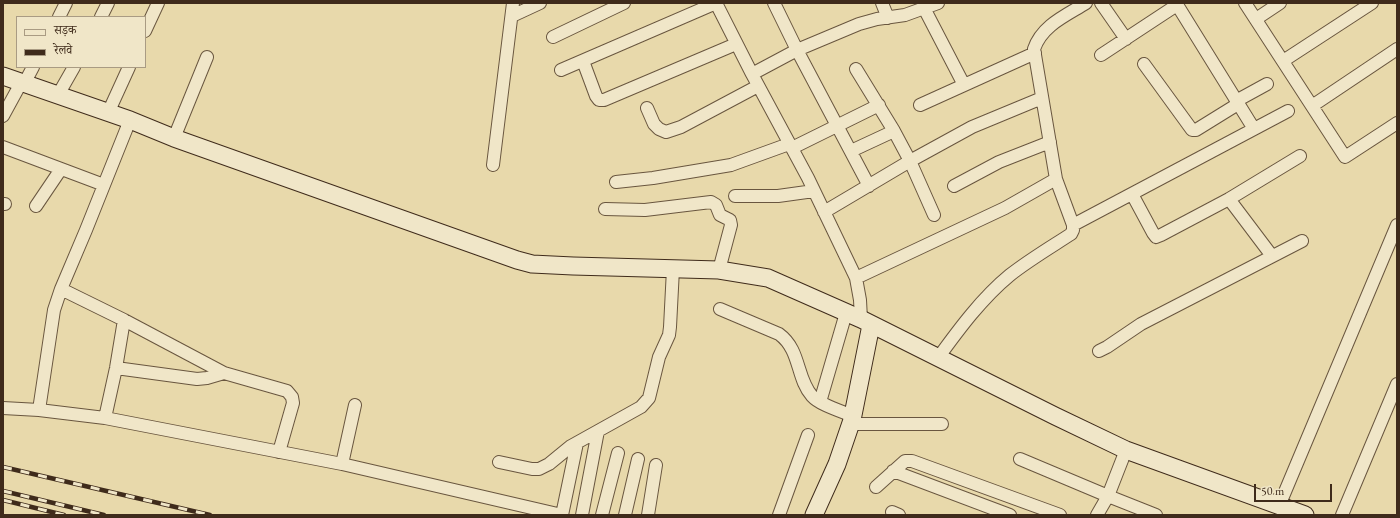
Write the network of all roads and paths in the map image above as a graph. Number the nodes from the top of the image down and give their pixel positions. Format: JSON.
{"nodes":[{"id":1,"x":66,"y":3,"type":"edge"},
{"id":2,"x":108,"y":3,"type":"edge"},
{"id":3,"x":158,"y":3,"type":"edge"},
{"id":4,"x":513,"y":3,"type":"edge"},
{"id":5,"x":540,"y":3,"type":"edge"},
{"id":6,"x":624,"y":3,"type":"edge"},
{"id":7,"x":716,"y":3,"type":"edge"},
{"id":8,"x":774,"y":3,"type":"edge"},
{"id":9,"x":882,"y":3,"type":"edge"},
{"id":10,"x":1086,"y":3,"type":"edge"},
{"id":11,"x":1101,"y":3,"type":"edge"},
{"id":12,"x":1245,"y":3,"type":"edge"},
{"id":13,"x":1280,"y":3,"type":"edge"},
{"id":14,"x":1372,"y":3,"type":"edge"},
{"id":15,"x":1176,"y":4,"type":"edge"},
{"id":16,"x":932,"y":5,"type":"edge"},
{"id":17,"x":60,"y":16,"type":"edge"},
{"id":18,"x":102,"y":16,"type":"edge"},
{"id":19,"x":512,"y":16,"type":"junction"},
{"id":20,"x":888,"y":18,"type":"junction"},
{"id":21,"x":1256,"y":19,"type":"junction"},
{"id":22,"x":146,"y":29,"type":"edge"},
{"id":23,"x":553,"y":37,"type":"dead end"},
{"id":24,"x":1126,"y":39,"type":"junction"},
{"id":25,"x":736,"y":44,"type":"junction"},
{"id":26,"x":1397,"y":49,"type":"edge"},
{"id":27,"x":797,"y":50,"type":"junction"},
{"id":28,"x":1035,"y":53,"type":"junction"},
{"id":29,"x":1101,"y":55,"type":"dead end"},
{"id":30,"x":207,"y":56,"type":"dead end"},
{"id":31,"x":582,"y":60,"type":"junction"},
{"id":32,"x":1283,"y":61,"type":"junction"},
{"id":33,"x":1144,"y":64,"type":"dead end"},
{"id":34,"x":32,"y":68,"type":"edge"},
{"id":35,"x":73,"y":68,"type":"edge"},
{"id":36,"x":128,"y":68,"type":"edge"},
{"id":37,"x":856,"y":69,"type":"dead end"},
{"id":38,"x":561,"y":70,"type":"dead end"},
{"id":39,"x":752,"y":74,"type":"junction"},
{"id":40,"x":3,"y":76,"type":"edge"},
{"id":41,"x":23,"y":83,"type":"junction"},
{"id":42,"x":1267,"y":84,"type":"dead end"},
{"id":43,"x":964,"y":85,"type":"junction"},
{"id":44,"x":758,"y":86,"type":"junction"},
{"id":45,"x":58,"y":95,"type":"junction"},
{"id":46,"x":1042,"y":98,"type":"junction"},
{"id":47,"x":1237,"y":102,"type":"junction"},
{"id":48,"x":879,"y":105,"type":"junction"},
{"id":49,"x":920,"y":105,"type":"dead end"},
{"id":50,"x":1312,"y":106,"type":"junction"},
{"id":51,"x":647,"y":108,"type":"dead end"},
{"id":52,"x":1288,"y":111,"type":"dead end"},
{"id":53,"x":108,"y":113,"type":"junction"},
{"id":54,"x":3,"y":116,"type":"edge"},
{"id":55,"x":130,"y":120,"type":"junction"},
{"id":56,"x":837,"y":126,"type":"junction"},
{"id":57,"x":1254,"y":129,"type":"junction"},
{"id":58,"x":894,"y":131,"type":"junction"},
{"id":59,"x":1394,"y":131,"type":"edge"},
{"id":60,"x":174,"y":138,"type":"junction"},
{"id":61,"x":1050,"y":142,"type":"junction"},
{"id":62,"x":791,"y":146,"type":"junction"},
{"id":63,"x":3,"y":147,"type":"edge"},
{"id":64,"x":851,"y":151,"type":"junction"},
{"id":65,"x":1300,"y":156,"type":"dead end"},
{"id":66,"x":910,"y":161,"type":"junction"},
{"id":67,"x":493,"y":165,"type":"dead end"},
{"id":68,"x":61,"y":169,"type":"junction"},
{"id":69,"x":1056,"y":179,"type":"junction"},
{"id":70,"x":616,"y":182,"type":"dead end"},
{"id":71,"x":104,"y":184,"type":"junction"},
{"id":72,"x":869,"y":186,"type":"junction"},
{"id":73,"x":954,"y":186,"type":"dead end"},
{"id":74,"x":814,"y":190,"type":"junction"},
{"id":75,"x":1132,"y":194,"type":"junction"},
{"id":76,"x":735,"y":196,"type":"dead end"},
{"id":77,"x":1229,"y":199,"type":"junction"},
{"id":78,"x":36,"y":206,"type":"dead end"},
{"id":79,"x":605,"y":209,"type":"dead end"},
{"id":80,"x":824,"y":212,"type":"junction"},
{"id":81,"x":934,"y":215,"type":"dead end"},
{"id":82,"x":1073,"y":225,"type":"junction"},
{"id":83,"x":1397,"y":225,"type":"edge"},
{"id":84,"x":1302,"y":240,"type":"dead end"},
{"id":85,"x":1272,"y":256,"type":"junction"},
{"id":86,"x":673,"y":268,"type":"junction"},
{"id":87,"x":719,"y":270,"type":"junction"},
{"id":88,"x":856,"y":278,"type":"junction"},
{"id":89,"x":61,"y":289,"type":"junction"},
{"id":90,"x":720,"y":309,"type":"dead end"},
{"id":91,"x":859,"y":319,"type":"junction"},
{"id":92,"x":124,"y":320,"type":"junction"},
{"id":93,"x":1099,"y":351,"type":"dead end"},
{"id":94,"x":938,"y":358,"type":"junction"},
{"id":95,"x":116,"y":368,"type":"junction"},
{"id":96,"x":224,"y":373,"type":"junction"},
{"id":97,"x":1397,"y":384,"type":"edge"},
{"id":98,"x":820,"y":402,"type":"junction"},
{"id":99,"x":355,"y":405,"type":"dead end"},
{"id":100,"x":3,"y":408,"type":"edge"},
{"id":101,"x":39,"y":410,"type":"junction"},
{"id":102,"x":105,"y":418,"type":"junction"},
{"id":103,"x":852,"y":420,"type":"junction"},
{"id":104,"x":942,"y":424,"type":"dead end"},
{"id":105,"x":598,"y":431,"type":"junction"},
{"id":106,"x":808,"y":435,"type":"dead end"},
{"id":107,"x":577,"y":443,"type":"junction"},
{"id":108,"x":1126,"y":450,"type":"junction"},
{"id":109,"x":279,"y":452,"type":"junction"},
{"id":110,"x":618,"y":453,"type":"dead end"},
{"id":111,"x":638,"y":459,"type":"dead end"},
{"id":112,"x":1020,"y":459,"type":"dead end"},
{"id":113,"x":499,"y":462,"type":"dead end"},
{"id":114,"x":342,"y":464,"type":"junction"},
{"id":115,"x":656,"y":465,"type":"dead end"},
{"id":116,"x":893,"y":471,"type":"junction"},
{"id":117,"x":876,"y":487,"type":"dead end"},
{"id":118,"x":1108,"y":496,"type":"junction"},
{"id":119,"x":1279,"y":506,"type":"junction"},
{"id":120,"x":562,"y":515,"type":"edge"},
{"id":121,"x":582,"y":515,"type":"edge"},
{"id":122,"x":602,"y":515,"type":"edge"},
{"id":123,"x":625,"y":515,"type":"edge"},
{"id":124,"x":648,"y":515,"type":"edge"},
{"id":125,"x":780,"y":515,"type":"edge"},
{"id":126,"x":814,"y":515,"type":"edge"},
{"id":127,"x":1010,"y":515,"type":"edge"},
{"id":128,"x":1060,"y":515,"type":"edge"},
{"id":129,"x":1097,"y":515,"type":"edge"},
{"id":130,"x":1156,"y":515,"type":"edge"},
{"id":131,"x":1305,"y":515,"type":"edge"},
{"id":132,"x":1342,"y":515,"type":"edge"}],
"edges":[{"from":1,"to":17,"type":"street"},
{"from":2,"to":18,"type":"street"},
{"from":3,"to":22,"type":"street"},
{"from":4,"to":19,"type":"street"},
{"from":5,"to":19,"type":"street"},
{"from":6,"to":23,"type":"street"},
{"from":7,"to":25,"type":"street"},
{"from":7,"to":31,"type":"street"},
{"from":8,"to":27,"type":"street"},
{"from":9,"to":20,"type":"street"},
{"from":10,"to":28,"type":"street"},
{"from":11,"to":24,"type":"street"},
{"from":12,"to":21,"type":"street"},
{"from":13,"to":21,"type":"street"},
{"from":14,"to":32,"type":"street"},
{"from":15,"to":24,"type":"street"},
{"from":15,"to":47,"type":"street"},
{"from":16,"to":20,"type":"street"},
{"from":16,"to":43,"type":"street"},
{"from":19,"to":67,"type":"street"},
{"from":20,"to":27,"type":"street"},
{"from":21,"to":32,"type":"street"},
{"from":24,"to":29,"type":"street"},
{"from":25,"to":31,"type":"street"},
{"from":25,"to":39,"type":"street"},
{"from":26,"to":50,"type":"street"},
{"from":27,"to":39,"type":"street"},
{"from":27,"to":56,"type":"street"},
{"from":28,"to":43,"type":"street"},
{"from":28,"to":46,"type":"street"},
{"from":30,"to":60,"type":"street"},
{"from":31,"to":38,"type":"street"},
{"from":32,"to":50,"type":"street"},
{"from":33,"to":47,"type":"street"},
{"from":34,"to":41,"type":"street"},
{"from":35,"to":45,"type":"street"},
{"from":36,"to":53,"type":"street"},
{"from":37,"to":48,"type":"street"},
{"from":39,"to":44,"type":"street"},
{"from":40,"to":41,"type":"main road"},
{"from":41,"to":45,"type":"main road"},
{"from":41,"to":54,"type":"street"},
{"from":42,"to":47,"type":"street"},
{"from":43,"to":49,"type":"street"},
{"from":44,"to":51,"type":"street"},
{"from":44,"to":62,"type":"street"},
{"from":45,"to":53,"type":"main road"},
{"from":46,"to":61,"type":"street"},
{"from":46,"to":66,"type":"street"},
{"from":47,"to":57,"type":"street"},
{"from":48,"to":56,"type":"street"},
{"from":48,"to":58,"type":"street"},
{"from":50,"to":59,"type":"street"},
{"from":52,"to":57,"type":"street"},
{"from":53,"to":55,"type":"main road"},
{"from":55,"to":60,"type":"main road"},
{"from":55,"to":71,"type":"street"},
{"from":56,"to":62,"type":"street"},
{"from":56,"to":64,"type":"street"},
{"from":57,"to":75,"type":"street"},
{"from":58,"to":64,"type":"street"},
{"from":58,"to":66,"type":"street"},
{"from":60,"to":86,"type":"main road"},
{"from":61,"to":69,"type":"street"},
{"from":61,"to":73,"type":"street"},
{"from":62,"to":70,"type":"street"},
{"from":62,"to":74,"type":"street"},
{"from":63,"to":68,"type":"street"},
{"from":64,"to":72,"type":"street"},
{"from":65,"to":77,"type":"street"},
{"from":66,"to":72,"type":"street"},
{"from":66,"to":81,"type":"street"},
{"from":68,"to":71,"type":"street"},
{"from":68,"to":78,"type":"street"},
{"from":69,"to":82,"type":"street"},
{"from":69,"to":88,"type":"street"},
{"from":71,"to":89,"type":"street"},
{"from":72,"to":80,"type":"street"},
{"from":74,"to":76,"type":"street"},
{"from":74,"to":80,"type":"street"},
{"from":75,"to":77,"type":"street"},
{"from":75,"to":82,"type":"street"},
{"from":77,"to":85,"type":"street"},
{"from":79,"to":87,"type":"street"},
{"from":80,"to":88,"type":"street"},
{"from":82,"to":94,"type":"street"},
{"from":83,"to":119,"type":"street"},
{"from":84,"to":85,"type":"street"},
{"from":85,"to":93,"type":"street"},
{"from":86,"to":87,"type":"main road"},
{"from":86,"to":105,"type":"street"},
{"from":87,"to":91,"type":"main road"},
{"from":88,"to":91,"type":"street"},
{"from":89,"to":92,"type":"street"},
{"from":89,"to":101,"type":"street"},
{"from":90,"to":98,"type":"street"},
{"from":91,"to":94,"type":"main road"},
{"from":91,"to":98,"type":"street"},
{"from":91,"to":103,"type":"main road"},
{"from":92,"to":95,"type":"street"},
{"from":92,"to":96,"type":"street"},
{"from":94,"to":108,"type":"main road"},
{"from":95,"to":96,"type":"street"},
{"from":95,"to":102,"type":"street"},
{"from":96,"to":109,"type":"street"},
{"from":97,"to":132,"type":"street"},
{"from":98,"to":103,"type":"street"},
{"from":99,"to":114,"type":"street"},
{"from":100,"to":101,"type":"street"},
{"from":101,"to":102,"type":"street"},
{"from":102,"to":109,"type":"street"},
{"from":103,"to":104,"type":"street"},
{"from":103,"to":126,"type":"main road"},
{"from":105,"to":107,"type":"street"},
{"from":105,"to":121,"type":"street"},
{"from":106,"to":125,"type":"street"},
{"from":107,"to":113,"type":"street"},
{"from":107,"to":120,"type":"street"},
{"from":108,"to":118,"type":"street"},
{"from":108,"to":119,"type":"main road"},
{"from":109,"to":114,"type":"street"},
{"from":110,"to":122,"type":"street"},
{"from":111,"to":123,"type":"street"},
{"from":112,"to":118,"type":"street"},
{"from":114,"to":120,"type":"street"},
{"from":115,"to":124,"type":"street"},
{"from":116,"to":117,"type":"street"},
{"from":116,"to":127,"type":"street"},
{"from":116,"to":128,"type":"street"},
{"from":118,"to":129,"type":"street"},
{"from":118,"to":130,"type":"street"},
{"from":119,"to":131,"type":"main road"}]}
